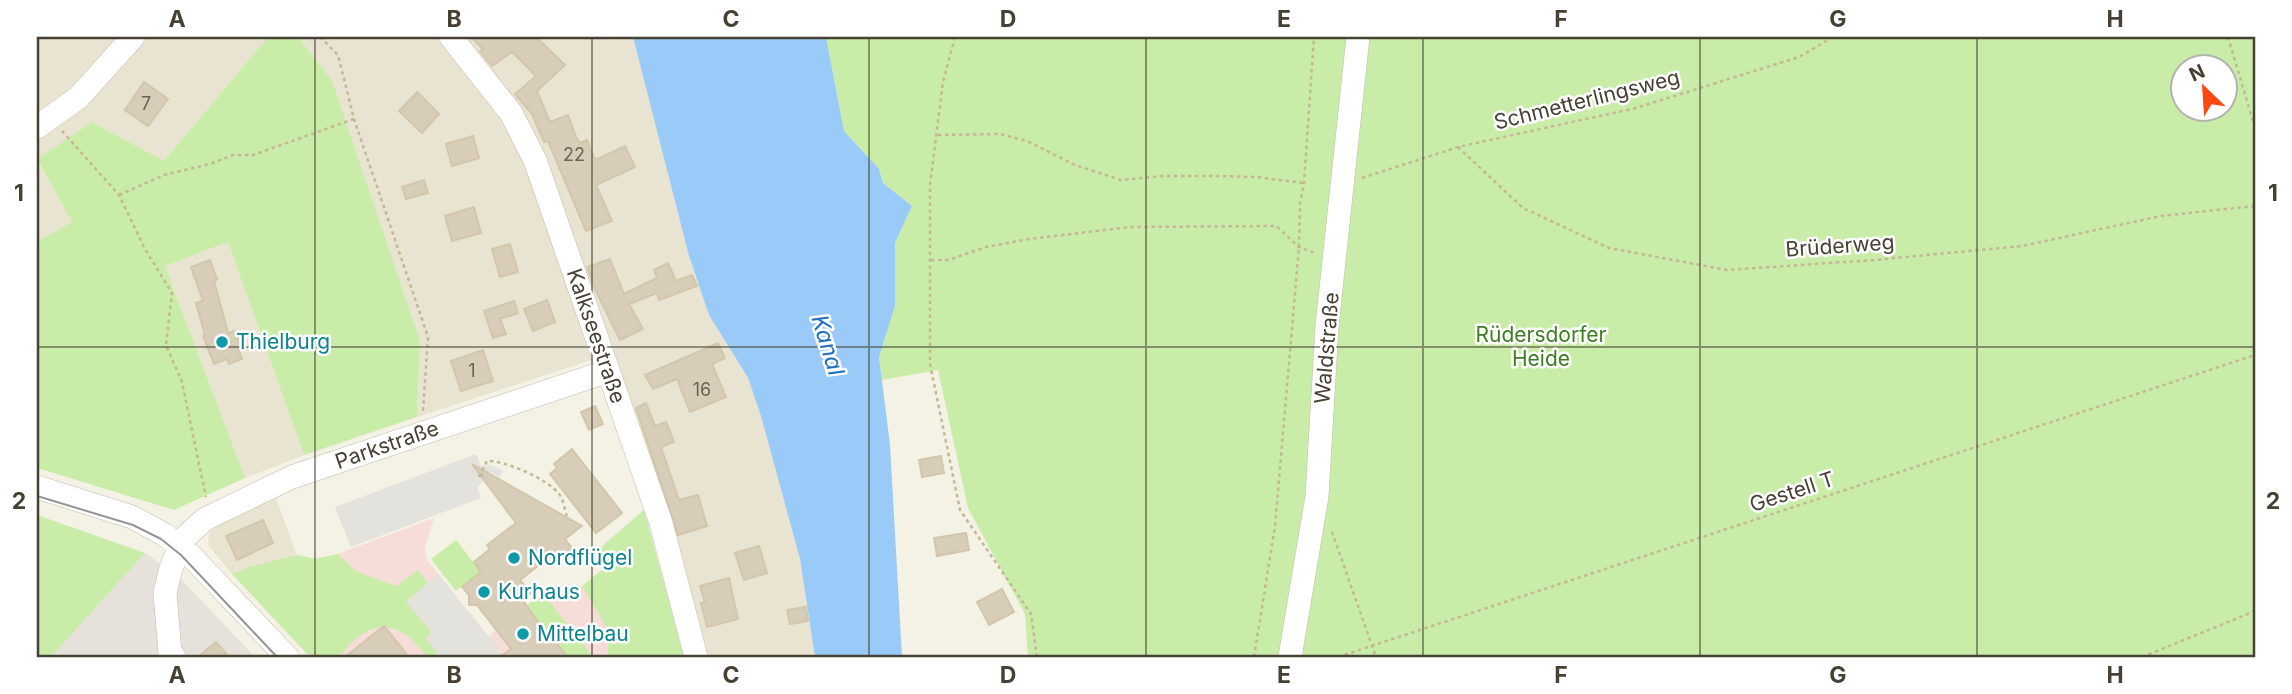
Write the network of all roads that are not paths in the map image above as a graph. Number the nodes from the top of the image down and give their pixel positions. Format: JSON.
{"nodes":[{"id":1,"x":133,"y":37,"type":"edge"},
{"id":2,"x":450,"y":37,"type":"edge"},
{"id":3,"x":1358,"y":37,"type":"edge"},
{"id":4,"x":43,"y":123,"type":"edge"},
{"id":5,"x":608,"y":371,"type":"junction"},
{"id":6,"x":37,"y":488,"type":"edge"},
{"id":7,"x":179,"y":545,"type":"junction"},
{"id":8,"x":170,"y":656,"type":"edge"},
{"id":9,"x":287,"y":657,"type":"edge"},
{"id":10,"x":696,"y":657,"type":"edge"},
{"id":11,"x":1290,"y":657,"type":"edge"}],
"edges":[{"from":1,"to":4,"type":"street"},
{"from":2,"to":5,"type":"street","name":"Kalkseestraße"},
{"from":3,"to":11,"type":"street","name":"Waldstraße"},
{"from":5,"to":7,"type":"street","name":"Parkstraße"},
{"from":5,"to":10,"type":"street","name":"Kalkseestraße"},
{"from":6,"to":7,"type":"street"},
{"from":7,"to":8,"type":"street"},
{"from":7,"to":9,"type":"street"}]}
